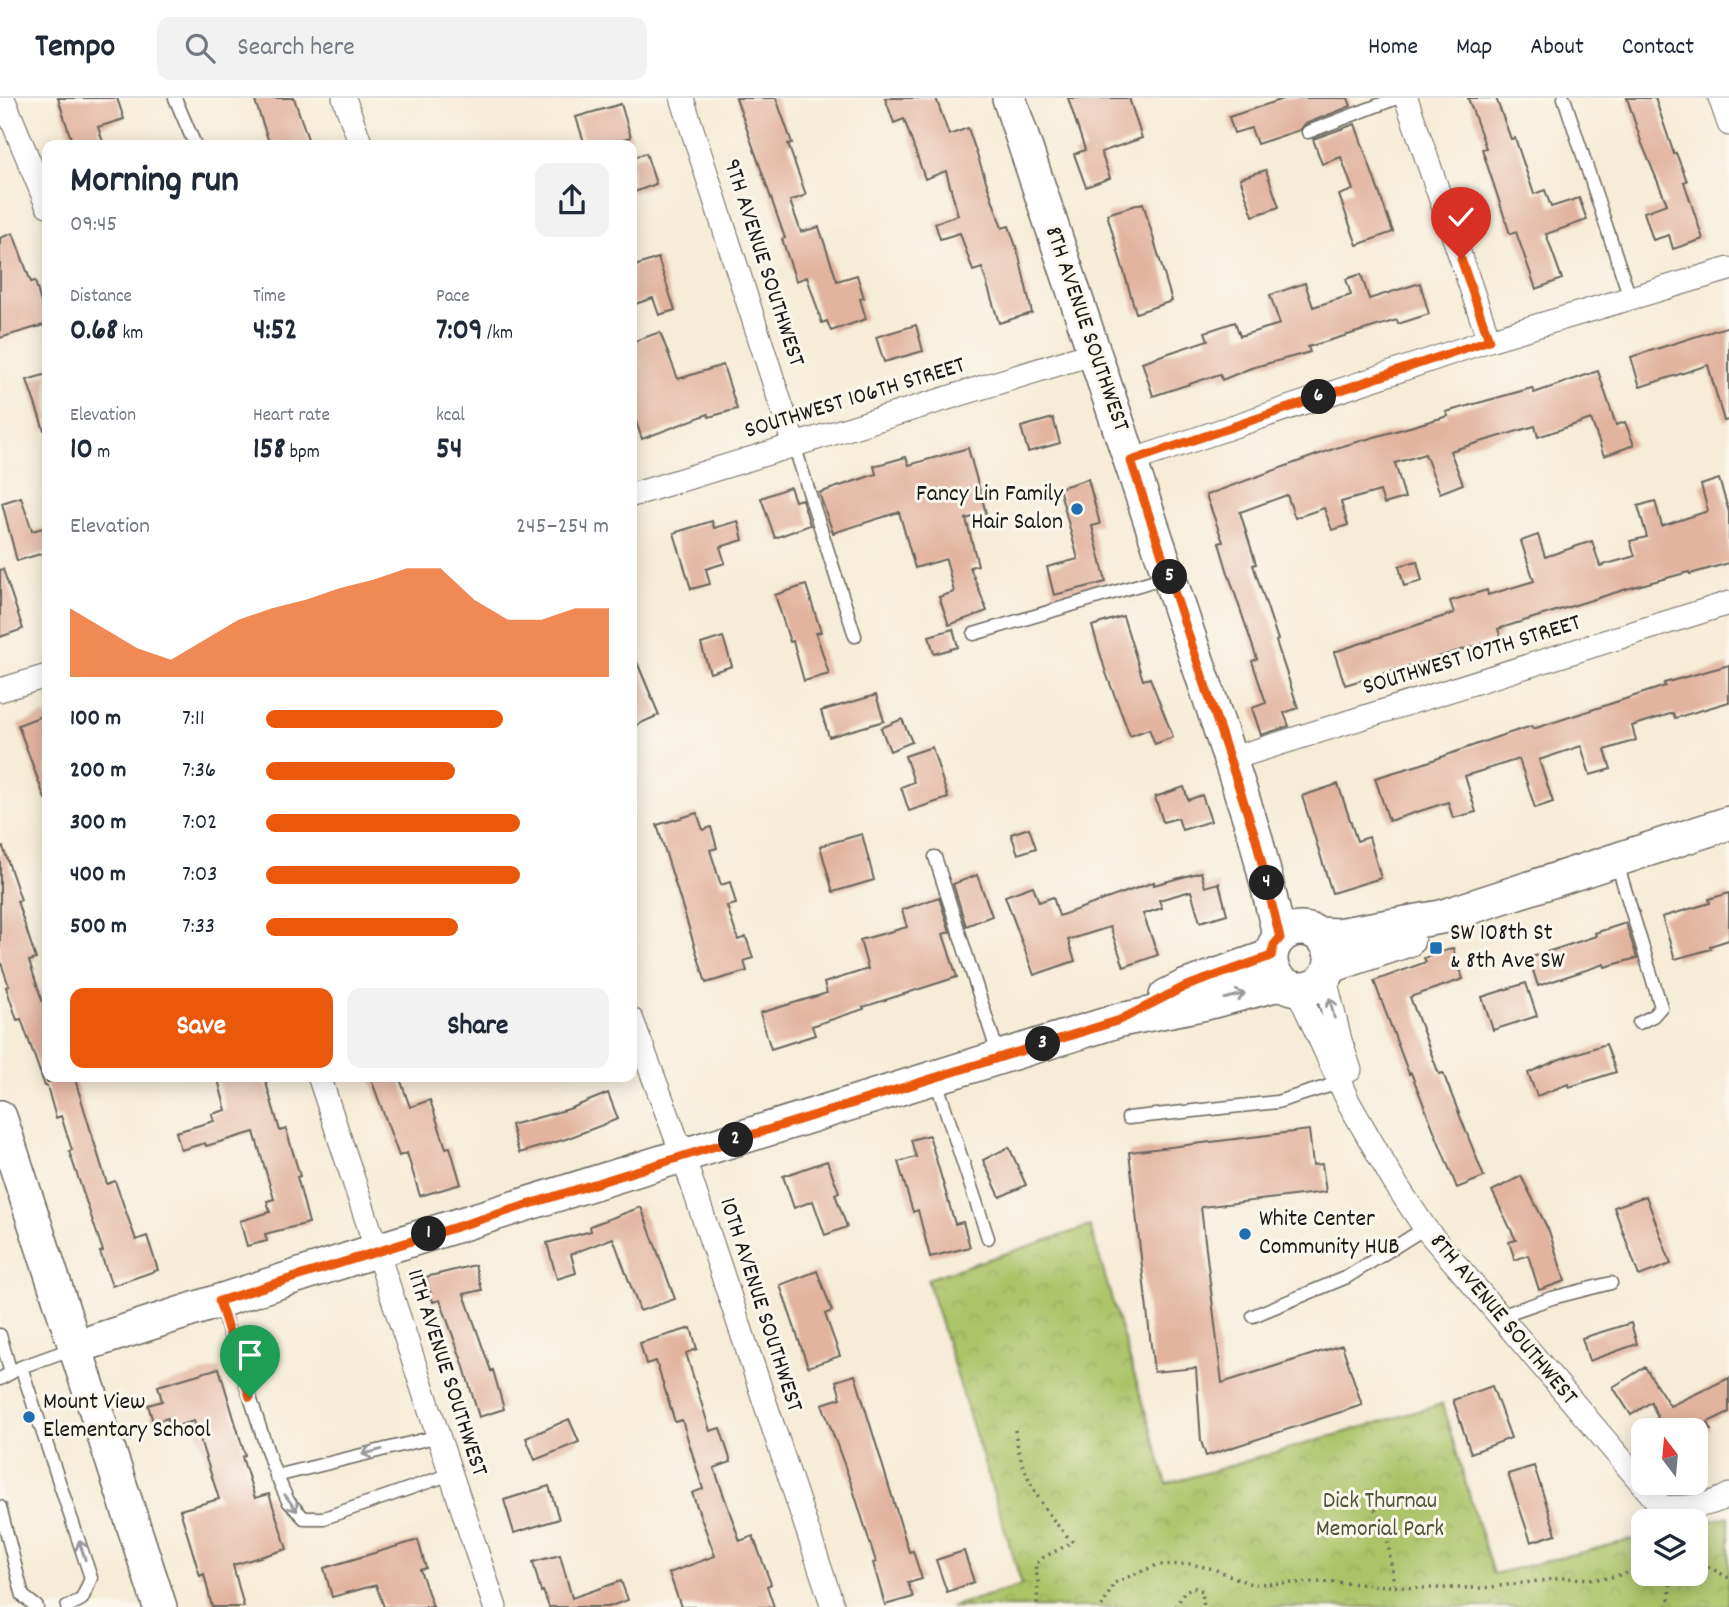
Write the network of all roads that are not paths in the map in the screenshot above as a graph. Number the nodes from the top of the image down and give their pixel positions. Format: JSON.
{"nodes":[{"id":1,"x":3,"y":98,"type":"edge"},
{"id":2,"x":175,"y":98,"type":"edge"},
{"id":3,"x":344,"y":98,"type":"edge"},
{"id":4,"x":682,"y":98,"type":"edge"},
{"id":5,"x":1009,"y":98,"type":"edge"},
{"id":6,"x":1397,"y":98,"type":"edge"},
{"id":7,"x":1406,"y":98,"type":"edge"},
{"id":8,"x":1564,"y":98,"type":"edge"},
{"id":9,"x":1720,"y":98,"type":"edge"},
{"id":10,"x":1729,"y":124,"type":"edge"},
{"id":11,"x":1308,"y":132,"type":"dead end"},
{"id":12,"x":193,"y":140,"type":"edge"},
{"id":13,"x":359,"y":140,"type":"edge"},
{"id":14,"x":42,"y":193,"type":"edge"},
{"id":15,"x":1729,"y":269,"type":"edge"},
{"id":16,"x":1630,"y":298,"type":"junction"},
{"id":17,"x":1489,"y":340,"type":"junction"},
{"id":18,"x":1094,"y":353,"type":"junction"},
{"id":19,"x":794,"y":445,"type":"junction"},
{"id":20,"x":1131,"y":461,"type":"junction"},
{"id":21,"x":637,"y":493,"type":"edge"},
{"id":22,"x":1170,"y":576,"type":"junction"},
{"id":23,"x":1729,"y":603,"type":"edge"},
{"id":24,"x":974,"y":634,"type":"dead end"},
{"id":25,"x":855,"y":636,"type":"dead end"},
{"id":26,"x":42,"y":677,"type":"edge"},
{"id":27,"x":0,"y":690,"type":"edge"},
{"id":28,"x":1230,"y":759,"type":"junction"},
{"id":29,"x":1729,"y":823,"type":"edge"},
{"id":30,"x":935,"y":857,"type":"dead end"},
{"id":31,"x":1616,"y":860,"type":"junction"},
{"id":32,"x":1302,"y":959,"type":"junction"},
{"id":33,"x":1639,"y":1023,"type":"dead end"},
{"id":34,"x":637,"y":1033,"type":"edge"},
{"id":35,"x":999,"y":1058,"type":"junction"},
{"id":36,"x":935,"y":1077,"type":"junction"},
{"id":37,"x":1346,"y":1081,"type":"junction"},
{"id":38,"x":321,"y":1082,"type":"edge"},
{"id":39,"x":0,"y":1117,"type":"edge"},
{"id":40,"x":1128,"y":1118,"type":"dead end"},
{"id":41,"x":683,"y":1156,"type":"junction"},
{"id":42,"x":1425,"y":1228,"type":"junction"},
{"id":43,"x":988,"y":1238,"type":"dead end"},
{"id":44,"x":378,"y":1250,"type":"junction"},
{"id":45,"x":1611,"y":1283,"type":"dead end"},
{"id":46,"x":219,"y":1301,"type":"junction"},
{"id":47,"x":1253,"y":1316,"type":"dead end"},
{"id":48,"x":1500,"y":1316,"type":"junction"},
{"id":49,"x":0,"y":1335,"type":"edge"},
{"id":50,"x":76,"y":1347,"type":"junction"},
{"id":51,"x":10,"y":1373,"type":"edge"},
{"id":52,"x":439,"y":1436,"type":"junction"},
{"id":53,"x":451,"y":1474,"type":"junction"},
{"id":54,"x":276,"y":1476,"type":"junction"},
{"id":55,"x":1729,"y":1495,"type":"edge"},
{"id":56,"x":0,"y":1507,"type":"edge"},
{"id":57,"x":37,"y":1607,"type":"edge"},
{"id":58,"x":67,"y":1607,"type":"edge"},
{"id":59,"x":160,"y":1607,"type":"edge"},
{"id":60,"x":495,"y":1607,"type":"edge"},
{"id":61,"x":833,"y":1607,"type":"edge"}],
"edges":[{"from":1,"to":14,"type":"street"},
{"from":2,"to":12,"type":"lane"},
{"from":3,"to":13,"type":"street"},
{"from":4,"to":19,"type":"street","name":"9TH AVENUE SOUTHWEST"},
{"from":5,"to":18,"type":"street","name":"8TH AVENUE SOUTHWEST"},
{"from":6,"to":11,"type":"lane"},
{"from":7,"to":17,"type":"street"},
{"from":8,"to":16,"type":"lane"},
{"from":9,"to":10,"type":"street"},
{"from":15,"to":16,"type":"street"},
{"from":16,"to":17,"type":"street"},
{"from":17,"to":20,"type":"street"},
{"from":18,"to":19,"type":"street","name":"SOUTHWEST 106TH STREET"},
{"from":18,"to":20,"type":"street","name":"8TH AVENUE SOUTHWEST"},
{"from":19,"to":21,"type":"street","name":"SOUTHWEST 106TH STREET"},
{"from":19,"to":25,"type":"lane"},
{"from":20,"to":22,"type":"street","name":"8TH AVENUE SOUTHWEST"},
{"from":22,"to":24,"type":"lane"},
{"from":22,"to":28,"type":"street","name":"8TH AVENUE SOUTHWEST"},
{"from":23,"to":28,"type":"street","name":"SOUTHWEST 107TH STREET"},
{"from":26,"to":27,"type":"street"},
{"from":28,"to":32,"type":"street","name":"8TH AVENUE SOUTHWEST"},
{"from":29,"to":31,"type":"street"},
{"from":30,"to":35,"type":"lane"},
{"from":31,"to":32,"type":"street"},
{"from":31,"to":33,"type":"lane"},
{"from":32,"to":35,"type":"street"},
{"from":32,"to":37,"type":"street","name":"8TH AVENUE SOUTHWEST"},
{"from":34,"to":41,"type":"street","name":"10TH AVENUE SOUTHWEST"},
{"from":35,"to":36,"type":"street"},
{"from":36,"to":41,"type":"street"},
{"from":36,"to":43,"type":"lane"},
{"from":37,"to":40,"type":"lane"},
{"from":37,"to":42,"type":"street","name":"8TH AVENUE SOUTHWEST"},
{"from":38,"to":44,"type":"street","name":"11TH AVENUE SOUTHWEST"},
{"from":39,"to":50,"type":"street"},
{"from":41,"to":44,"type":"street"},
{"from":41,"to":61,"type":"street","name":"10TH AVENUE SOUTHWEST"},
{"from":42,"to":47,"type":"lane"},
{"from":42,"to":48,"type":"street","name":"8TH AVENUE SOUTHWEST"},
{"from":44,"to":46,"type":"street"},
{"from":44,"to":52,"type":"street","name":"11TH AVENUE SOUTHWEST"},
{"from":45,"to":48,"type":"lane"},
{"from":46,"to":50,"type":"street"},
{"from":46,"to":54,"type":"lane"},
{"from":48,"to":55,"type":"street","name":"8TH AVENUE SOUTHWEST"},
{"from":49,"to":51,"type":"lane"},
{"from":50,"to":51,"type":"lane"},
{"from":50,"to":59,"type":"street"},
{"from":58,"to":51,"type":"lane","one_way":true},
{"from":52,"to":53,"type":"street","name":"11TH AVENUE SOUTHWEST"},
{"from":52,"to":54,"type":"lane","one_way":true},
{"from":54,"to":53,"type":"lane","one_way":true},
{"from":53,"to":60,"type":"street","name":"11TH AVENUE SOUTHWEST"},
{"from":56,"to":57,"type":"lane"}]}
